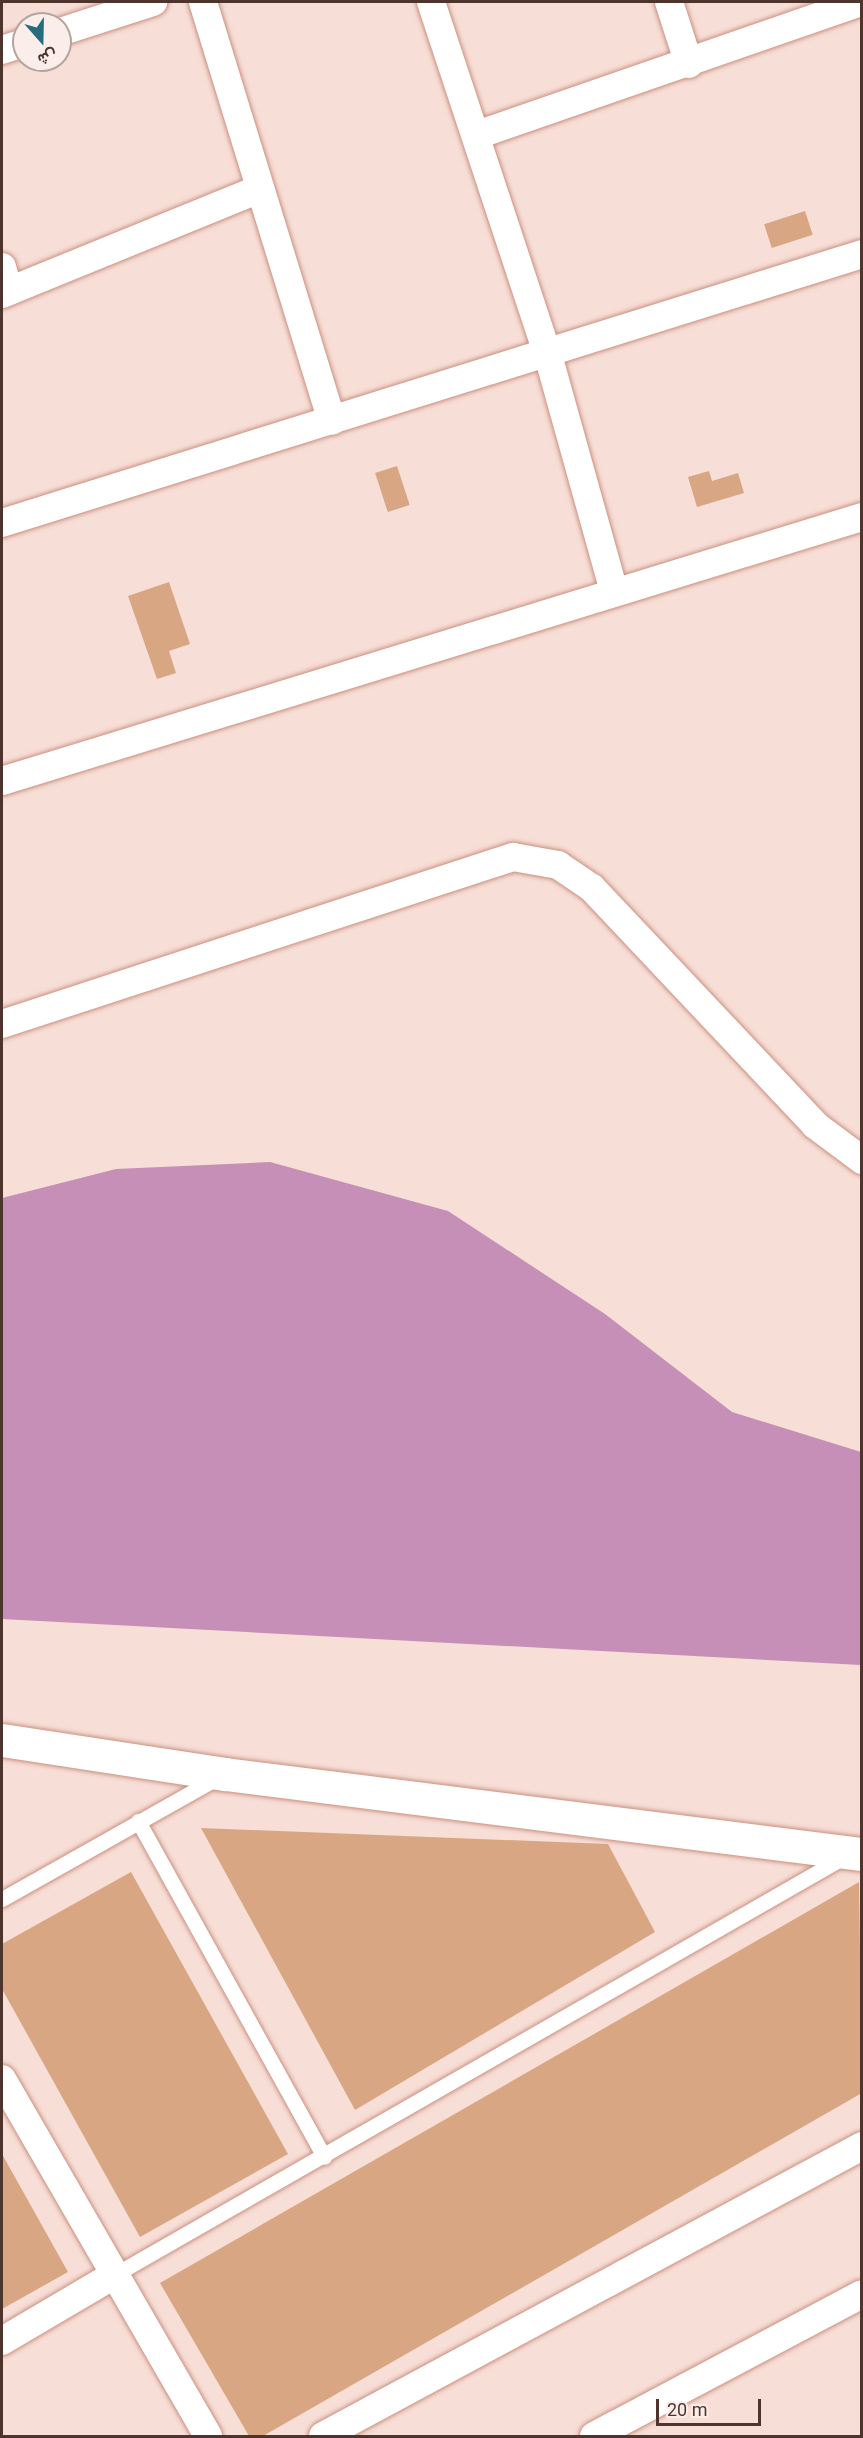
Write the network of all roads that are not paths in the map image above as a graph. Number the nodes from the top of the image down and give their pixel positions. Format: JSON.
{"nodes":[{"id":1,"x":153,"y":2,"type":"edge"},
{"id":2,"x":203,"y":2,"type":"edge"},
{"id":3,"x":431,"y":2,"type":"edge"},
{"id":4,"x":669,"y":2,"type":"edge"},
{"id":5,"x":861,"y":2,"type":"edge"},
{"id":6,"x":72,"y":28,"type":"edge"},
{"id":7,"x":689,"y":64,"type":"junction"},
{"id":8,"x":477,"y":135,"type":"junction"},
{"id":9,"x":258,"y":189,"type":"junction"},
{"id":10,"x":861,"y":254,"type":"edge"},
{"id":11,"x":4,"y":284,"type":"edge"},
{"id":12,"x":548,"y":355,"type":"junction"},
{"id":13,"x":332,"y":421,"type":"junction"},
{"id":14,"x":861,"y":517,"type":"edge"},
{"id":15,"x":2,"y":523,"type":"edge"},
{"id":16,"x":614,"y":592,"type":"junction"},
{"id":17,"x":2,"y":780,"type":"edge"},
{"id":18,"x":2,"y":1024,"type":"edge"},
{"id":19,"x":861,"y":1160,"type":"edge"},
{"id":20,"x":2,"y":1740,"type":"edge"},
{"id":21,"x":225,"y":1774,"type":"junction"},
{"id":22,"x":138,"y":1821,"type":"junction"},
{"id":23,"x":856,"y":1853,"type":"edge"},
{"id":24,"x":2,"y":1899,"type":"edge"},
{"id":25,"x":2,"y":2079,"type":"edge"},
{"id":26,"x":861,"y":2146,"type":"edge"},
{"id":27,"x":324,"y":2157,"type":"junction"},
{"id":28,"x":114,"y":2275,"type":"junction"},
{"id":29,"x":861,"y":2294,"type":"edge"},
{"id":30,"x":2,"y":2341,"type":"edge"},
{"id":31,"x":208,"y":2436,"type":"edge"},
{"id":32,"x":323,"y":2436,"type":"edge"},
{"id":33,"x":594,"y":2436,"type":"edge"}],
"edges":[{"from":1,"to":6,"type":"street"},
{"from":2,"to":9,"type":"street"},
{"from":3,"to":8,"type":"street"},
{"from":4,"to":7,"type":"street"},
{"from":5,"to":7,"type":"street"},
{"from":7,"to":8,"type":"street"},
{"from":8,"to":12,"type":"street"},
{"from":9,"to":11,"type":"street"},
{"from":9,"to":13,"type":"street"},
{"from":10,"to":12,"type":"street"},
{"from":12,"to":13,"type":"street"},
{"from":12,"to":16,"type":"street"},
{"from":13,"to":15,"type":"street"},
{"from":14,"to":16,"type":"street"},
{"from":16,"to":17,"type":"street"},
{"from":18,"to":19,"type":"street"},
{"from":20,"to":21,"type":"street"},
{"from":21,"to":22,"type":"lane"},
{"from":21,"to":23,"type":"street"},
{"from":22,"to":24,"type":"lane"},
{"from":22,"to":27,"type":"lane"},
{"from":23,"to":27,"type":"lane"},
{"from":25,"to":28,"type":"street"},
{"from":26,"to":32,"type":"street"},
{"from":27,"to":28,"type":"lane"},
{"from":28,"to":30,"type":"street"},
{"from":28,"to":31,"type":"street"},
{"from":29,"to":33,"type":"street"}]}
